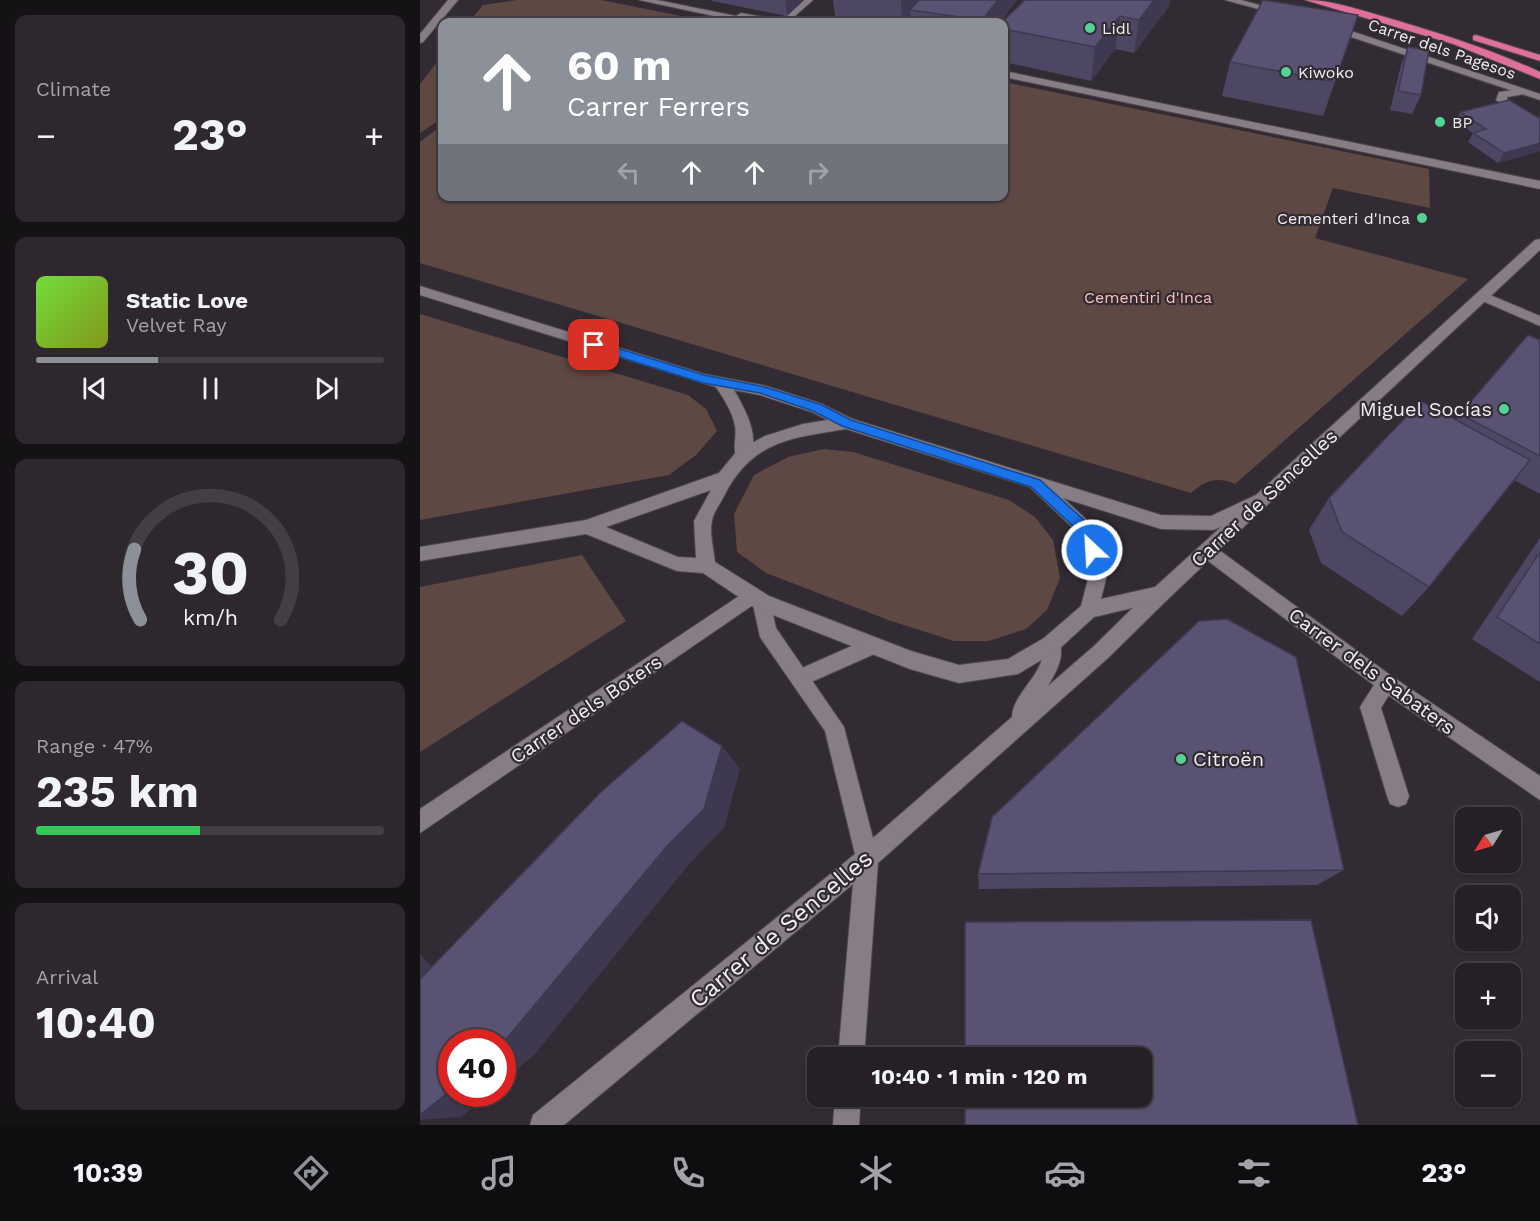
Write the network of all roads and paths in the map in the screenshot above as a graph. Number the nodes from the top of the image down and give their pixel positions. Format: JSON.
{"nodes":[{"id":1,"x":453,"y":0,"type":"edge"},
{"id":2,"x":644,"y":0,"type":"edge"},
{"id":3,"x":707,"y":0,"type":"edge"},
{"id":4,"x":808,"y":0,"type":"edge"},
{"id":5,"x":1230,"y":0,"type":"edge"},
{"id":6,"x":1310,"y":0,"type":"edge"},
{"id":7,"x":1347,"y":0,"type":"edge"},
{"id":8,"x":1293,"y":16,"type":"edge"},
{"id":9,"x":438,"y":18,"type":"edge"},
{"id":10,"x":438,"y":18,"type":"edge"},
{"id":11,"x":733,"y":18,"type":"edge"},
{"id":12,"x":754,"y":18,"type":"edge"},
{"id":13,"x":788,"y":18,"type":"edge"},
{"id":14,"x":1316,"y":22,"type":"edge"},
{"id":15,"x":420,"y":40,"type":"edge"},
{"id":16,"x":1540,"y":58,"type":"edge"},
{"id":17,"x":1008,"y":75,"type":"edge"},
{"id":18,"x":1540,"y":75,"type":"edge"},
{"id":19,"x":1521,"y":92,"type":"junction"},
{"id":20,"x":1540,"y":97,"type":"edge"},
{"id":21,"x":1540,"y":126,"type":"edge"},
{"id":22,"x":1540,"y":185,"type":"edge"},
{"id":23,"x":1540,"y":243,"type":"edge"},
{"id":24,"x":420,"y":290,"type":"edge"},
{"id":25,"x":1484,"y":296,"type":"junction"},
{"id":26,"x":1540,"y":321,"type":"edge"},
{"id":27,"x":722,"y":384,"type":"junction"},
{"id":28,"x":846,"y":423,"type":"junction"},
{"id":29,"x":743,"y":455,"type":"junction"},
{"id":30,"x":725,"y":478,"type":"junction"},
{"id":31,"x":1036,"y":483,"type":"junction"},
{"id":32,"x":1261,"y":500,"type":"junction"},
{"id":33,"x":587,"y":527,"type":"junction"},
{"id":34,"x":1206,"y":550,"type":"junction"},
{"id":35,"x":420,"y":554,"type":"edge"},
{"id":36,"x":706,"y":566,"type":"junction"},
{"id":37,"x":1160,"y":594,"type":"junction"},
{"id":38,"x":757,"y":599,"type":"junction"},
{"id":39,"x":1089,"y":610,"type":"junction"},
{"id":40,"x":1051,"y":644,"type":"junction"},
{"id":41,"x":872,"y":646,"type":"junction"},
{"id":42,"x":801,"y":678,"type":"junction"},
{"id":43,"x":1386,"y":683,"type":"junction"},
{"id":44,"x":1014,"y":727,"type":"junction"},
{"id":45,"x":1540,"y":789,"type":"edge"},
{"id":46,"x":1398,"y":796,"type":"dead end"},
{"id":47,"x":420,"y":822,"type":"edge"},
{"id":48,"x":867,"y":858,"type":"junction"},
{"id":49,"x":852,"y":1047,"type":"edge"},
{"id":50,"x":847,"y":1107,"type":"edge"},
{"id":51,"x":543,"y":1125,"type":"edge"},
{"id":52,"x":846,"y":1125,"type":"edge"}],
"edges":[{"from":1,"to":9,"type":"street"},
{"from":2,"to":11,"type":"street"},
{"from":3,"to":12,"type":"street"},
{"from":4,"to":13,"type":"street"},
{"from":5,"to":8,"type":"street"},
{"from":6,"to":18,"type":"highway"},
{"from":7,"to":16,"type":"highway"},
{"from":10,"to":15,"type":"street"},
{"from":14,"to":19,"type":"street","name":"Carrer dels Pagesos"},
{"from":17,"to":22,"type":"street"},
{"from":19,"to":20,"type":"street","name":"Carrer dels Pagesos"},
{"from":19,"to":21,"type":"street"},
{"from":23,"to":25,"type":"street","name":"Carrer de Sencelles"},
{"from":24,"to":27,"type":"street"},
{"from":25,"to":26,"type":"street"},
{"from":25,"to":32,"type":"street","name":"Carrer de Sencelles"},
{"from":27,"to":28,"type":"street"},
{"from":27,"to":29,"type":"street"},
{"from":28,"to":29,"type":"street"},
{"from":28,"to":31,"type":"street"},
{"from":29,"to":30,"type":"street"},
{"from":30,"to":33,"type":"street"},
{"from":30,"to":36,"type":"street"},
{"from":31,"to":32,"type":"street"},
{"from":31,"to":39,"type":"street"},
{"from":32,"to":34,"type":"street","name":"Carrer de Sencelles"},
{"from":33,"to":35,"type":"street"},
{"from":33,"to":36,"type":"street"},
{"from":34,"to":37,"type":"street","name":"Carrer de Sencelles"},
{"from":34,"to":43,"type":"street","name":"Carrer dels Sabaters"},
{"from":36,"to":38,"type":"street"},
{"from":37,"to":39,"type":"street"},
{"from":37,"to":44,"type":"street","name":"Carrer de Sencelles"},
{"from":38,"to":41,"type":"street"},
{"from":38,"to":42,"type":"street"},
{"from":38,"to":47,"type":"street","name":"Carrer dels Boters"},
{"from":39,"to":40,"type":"street"},
{"from":40,"to":41,"type":"street"},
{"from":40,"to":44,"type":"street","name":"Carrer de Sencelles"},
{"from":41,"to":42,"type":"street"},
{"from":42,"to":48,"type":"street"},
{"from":43,"to":45,"type":"street","name":"Carrer dels Sabaters"},
{"from":43,"to":46,"type":"street"},
{"from":44,"to":48,"type":"street","name":"Carrer de Sencelles"},
{"from":48,"to":49,"type":"street"},
{"from":48,"to":51,"type":"street","name":"Carrer de Sencelles"},
{"from":50,"to":52,"type":"street"}]}
